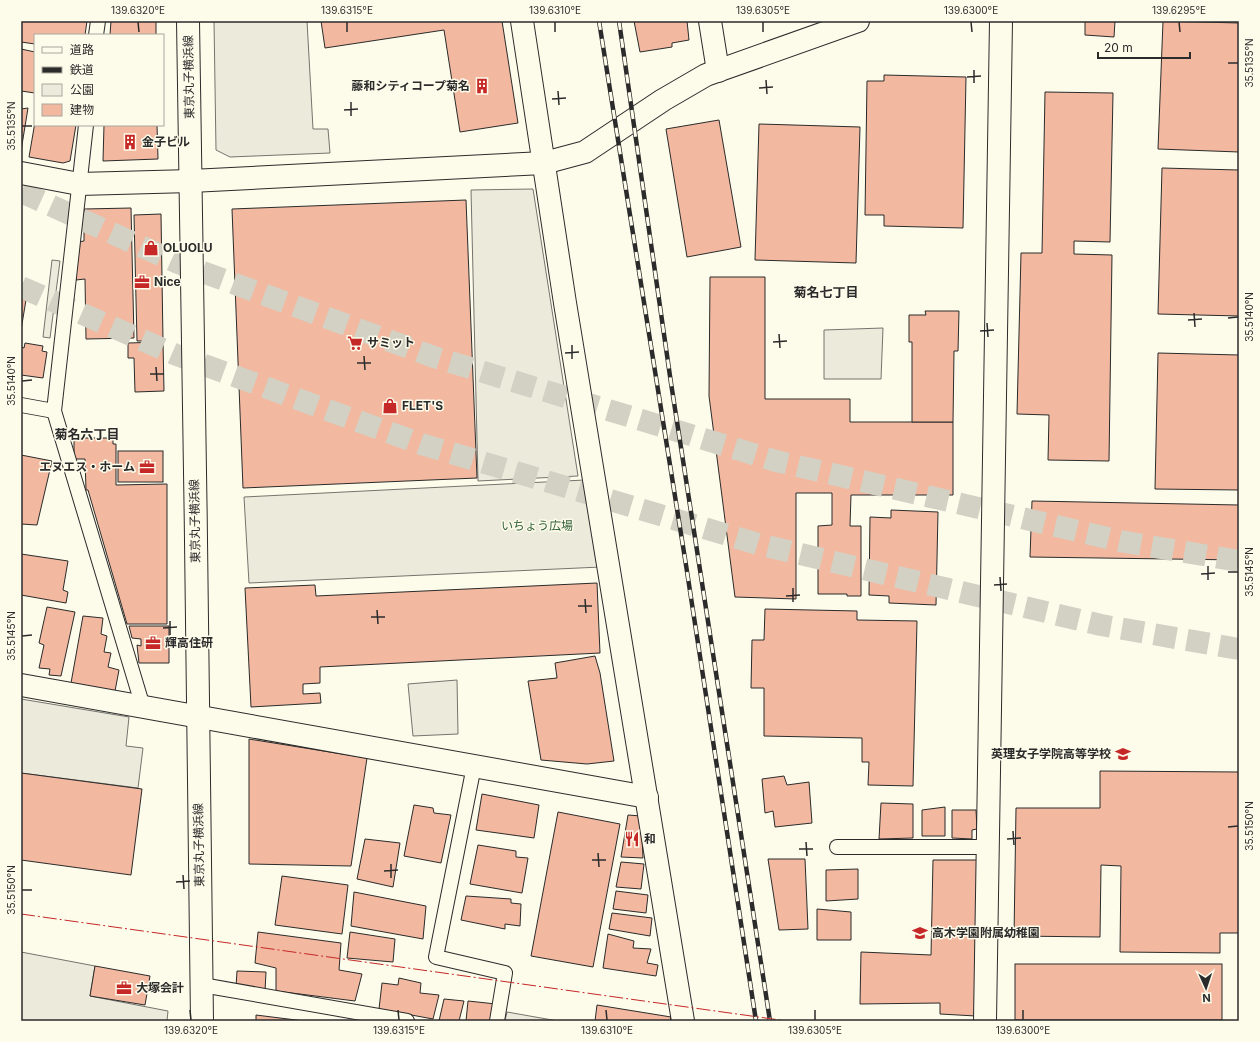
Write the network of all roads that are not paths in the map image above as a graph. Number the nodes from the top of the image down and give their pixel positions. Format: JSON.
{"nodes":[{"id":1,"x":98,"y":21,"type":"edge"},
{"id":2,"x":188,"y":21,"type":"edge"},
{"id":3,"x":522,"y":21,"type":"edge"},
{"id":4,"x":710,"y":21,"type":"edge"},
{"id":5,"x":858,"y":21,"type":"edge"},
{"id":6,"x":1001,"y":21,"type":"edge"},
{"id":7,"x":96,"y":34,"type":"edge"},
{"id":8,"x":718,"y":71,"type":"junction"},
{"id":9,"x":86,"y":126,"type":"edge"},
{"id":10,"x":544,"y":163,"type":"junction"},
{"id":11,"x":21,"y":173,"type":"edge"},
{"id":12,"x":191,"y":181,"type":"junction"},
{"id":13,"x":79,"y":184,"type":"junction"},
{"id":14,"x":21,"y":404,"type":"edge"},
{"id":15,"x":54,"y":411,"type":"junction"},
{"id":16,"x":21,"y":685,"type":"edge"},
{"id":17,"x":143,"y":707,"type":"junction"},
{"id":18,"x":197,"y":716,"type":"junction"},
{"id":19,"x":474,"y":766,"type":"junction"},
{"id":20,"x":647,"y":797,"type":"junction"},
{"id":21,"x":837,"y":847,"type":"dead end"},
{"id":22,"x":988,"y":847,"type":"junction"},
{"id":23,"x":202,"y":985,"type":"junction"},
{"id":24,"x":202,"y":1021,"type":"edge"},
{"id":25,"x":406,"y":1021,"type":"edge"},
{"id":26,"x":497,"y":1021,"type":"edge"},
{"id":27,"x":684,"y":1021,"type":"edge"},
{"id":28,"x":985,"y":1021,"type":"edge"}],
"edges":[{"from":1,"to":7,"type":"lane"},
{"from":2,"to":12,"type":"street","name":"東京丸子横浜線"},
{"from":3,"to":10,"type":"street"},
{"from":4,"to":8,"type":"street"},
{"from":5,"to":8,"type":"street"},
{"from":6,"to":22,"type":"street"},
{"from":8,"to":10,"type":"street"},
{"from":9,"to":13,"type":"lane"},
{"from":10,"to":12,"type":"street"},
{"from":10,"to":20,"type":"street"},
{"from":11,"to":13,"type":"street"},
{"from":12,"to":13,"type":"street"},
{"from":12,"to":18,"type":"street","name":"東京丸子横浜線"},
{"from":13,"to":15,"type":"lane"},
{"from":14,"to":15,"type":"lane"},
{"from":15,"to":17,"type":"lane"},
{"from":16,"to":17,"type":"street"},
{"from":17,"to":18,"type":"street"},
{"from":18,"to":19,"type":"street"},
{"from":18,"to":23,"type":"street","name":"東京丸子横浜線"},
{"from":19,"to":20,"type":"street"},
{"from":19,"to":26,"type":"lane"},
{"from":20,"to":27,"type":"street"},
{"from":21,"to":22,"type":"lane"},
{"from":22,"to":28,"type":"street"},
{"from":23,"to":24,"type":"street","name":"東京丸子横浜線"},
{"from":23,"to":25,"type":"lane"}]}
